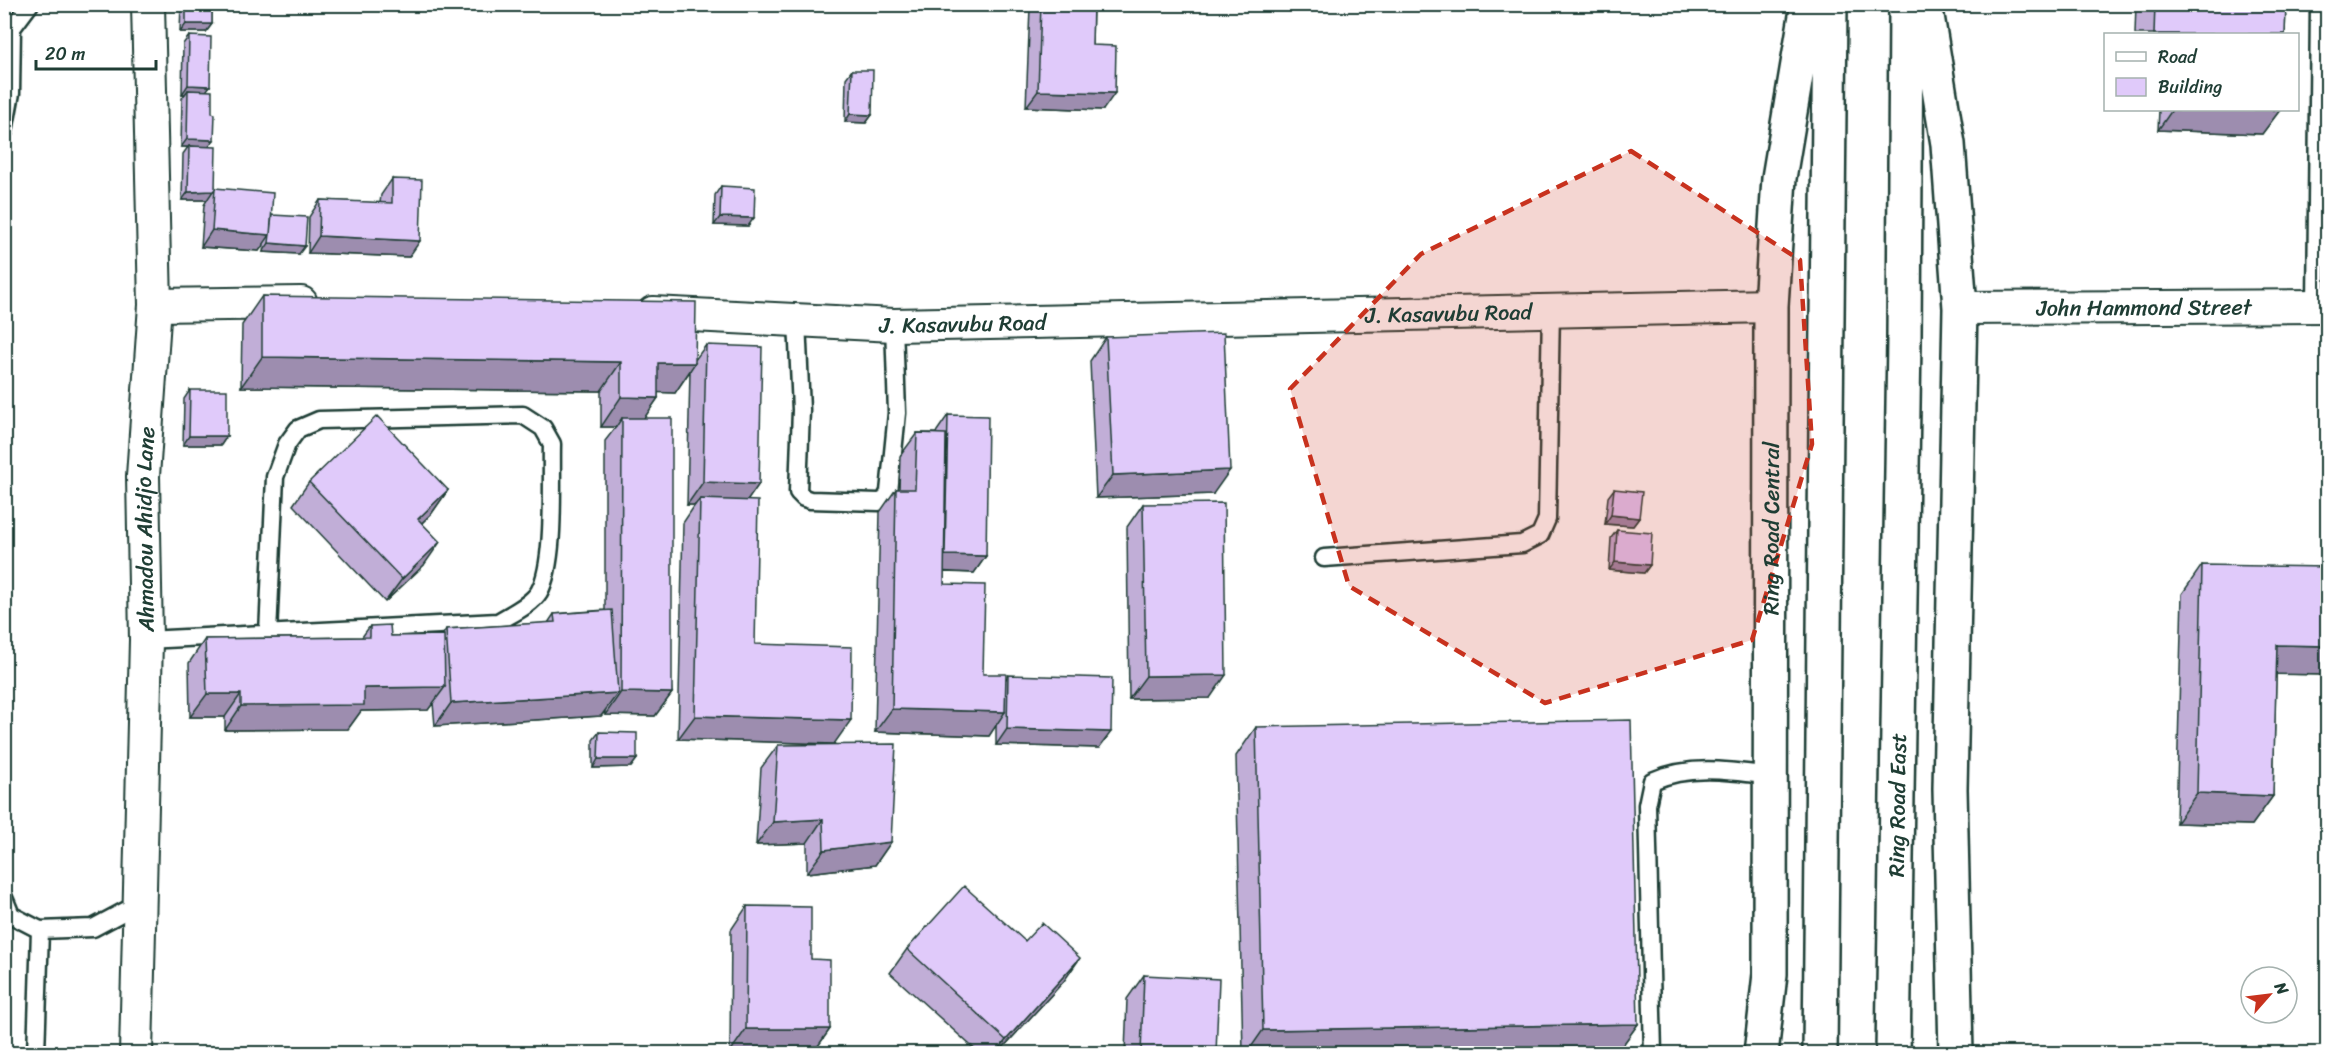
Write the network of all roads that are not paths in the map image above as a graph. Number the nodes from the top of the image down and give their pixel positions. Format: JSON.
{"nodes":[{"id":1,"x":30,"y":4,"type":"edge"},
{"id":2,"x":148,"y":4,"type":"edge"},
{"id":3,"x":1808,"y":4,"type":"edge"},
{"id":4,"x":1830,"y":4,"type":"edge"},
{"id":5,"x":1906,"y":4,"type":"edge"},
{"id":6,"x":1924,"y":4,"type":"edge"},
{"id":7,"x":2319,"y":4,"type":"edge"},
{"id":8,"x":4,"y":131,"type":"edge"},
{"id":9,"x":335,"y":302,"type":"edge"},
{"id":10,"x":155,"y":305,"type":"junction"},
{"id":11,"x":1771,"y":306,"type":"junction"},
{"id":12,"x":2322,"y":306,"type":"edge"},
{"id":13,"x":1960,"y":308,"type":"junction"},
{"id":14,"x":1551,"y":310,"type":"junction"},
{"id":15,"x":620,"y":311,"type":"edge"},
{"id":16,"x":797,"y":321,"type":"junction"},
{"id":17,"x":894,"y":325,"type":"junction"},
{"id":18,"x":1324,"y":558,"type":"dead end"},
{"id":19,"x":268,"y":634,"type":"junction"},
{"id":20,"x":146,"y":640,"type":"junction"},
{"id":21,"x":1771,"y":776,"type":"junction"},
{"id":22,"x":4,"y":898,"type":"edge"},
{"id":23,"x":140,"y":903,"type":"junction"},
{"id":24,"x":40,"y":930,"type":"junction"},
{"id":25,"x":36,"y":1053,"type":"edge"},
{"id":26,"x":136,"y":1053,"type":"edge"},
{"id":27,"x":1653,"y":1053,"type":"edge"},
{"id":28,"x":1761,"y":1053,"type":"edge"},
{"id":29,"x":1820,"y":1053,"type":"edge"},
{"id":30,"x":1893,"y":1053,"type":"edge"},
{"id":31,"x":1956,"y":1053,"type":"edge"}],
"edges":[{"from":1,"to":8,"type":"lane"},
{"from":2,"to":10,"type":"street","name":"Ahmadou Ahidjo Lane"},
{"from":3,"to":11,"type":"main road","name":"Ring Road Central"},
{"from":4,"to":29,"type":"main road"},
{"from":5,"to":30,"type":"main road","name":"Ring Road East"},
{"from":6,"to":13,"type":"main road"},
{"from":7,"to":12,"type":"lane"},
{"from":9,"to":10,"type":"street"},
{"from":10,"to":20,"type":"street","name":"Ahmadou Ahidjo Lane"},
{"from":11,"to":14,"type":"street","name":"J. Kasavubu Road"},
{"from":11,"to":21,"type":"main road","name":"Ring Road Central"},
{"from":12,"to":13,"type":"street","name":"John Hammond Street"},
{"from":13,"to":31,"type":"main road"},
{"from":14,"to":17,"type":"street","name":"J. Kasavubu Road"},
{"from":14,"to":18,"type":"lane"},
{"from":15,"to":16,"type":"street","name":"J. Kasavubu Road"},
{"from":16,"to":17,"type":"street","name":"J. Kasavubu Road"},
{"from":16,"to":17,"type":"lane"},
{"from":19,"to":19,"type":"lane"},
{"from":19,"to":20,"type":"lane"},
{"from":20,"to":23,"type":"street","name":"Ahmadou Ahidjo Lane"},
{"from":21,"to":27,"type":"lane"},
{"from":21,"to":28,"type":"main road","name":"Ring Road Central"},
{"from":22,"to":24,"type":"lane"},
{"from":23,"to":24,"type":"lane"},
{"from":23,"to":26,"type":"street","name":"Ahmadou Ahidjo Lane"},
{"from":24,"to":25,"type":"lane"}]}
